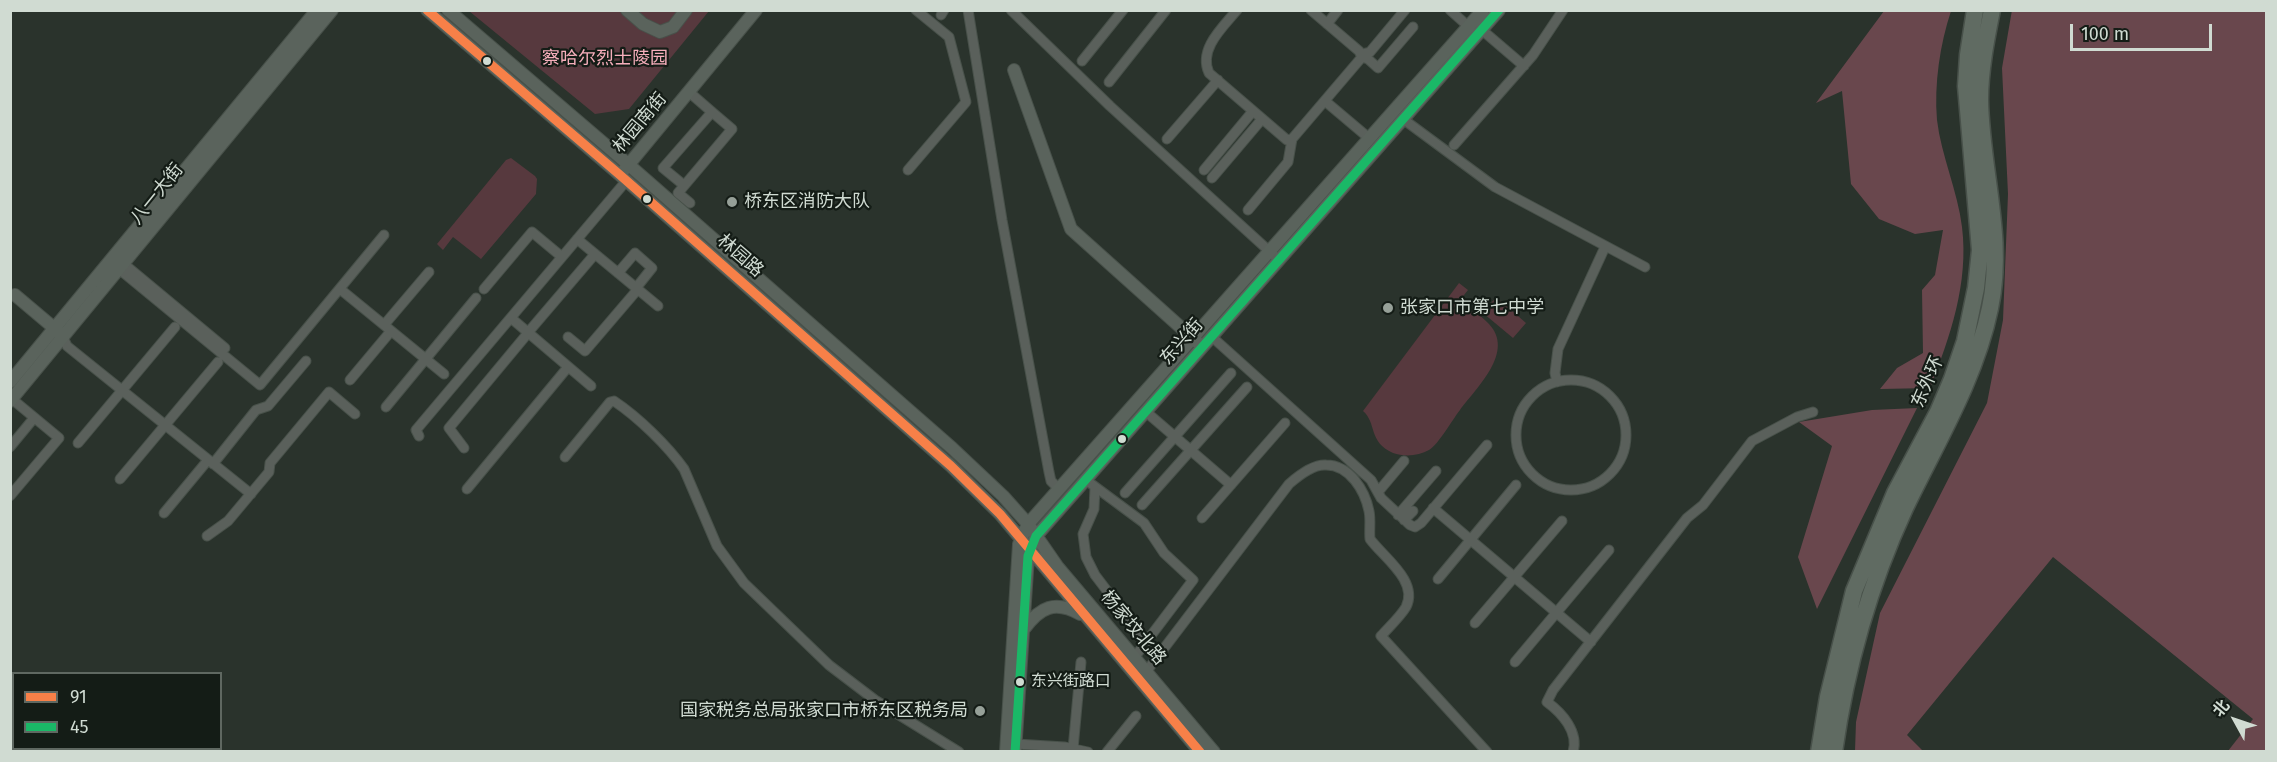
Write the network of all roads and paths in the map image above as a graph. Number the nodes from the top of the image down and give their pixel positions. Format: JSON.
{"nodes":[{"id":1,"x":317,"y":10,"type":"edge"},
{"id":2,"x":332,"y":10,"type":"edge"},
{"id":3,"x":427,"y":10,"type":"edge"},
{"id":4,"x":448,"y":10,"type":"edge"},
{"id":5,"x":627,"y":10,"type":"edge"},
{"id":6,"x":686,"y":10,"type":"edge"},
{"id":7,"x":756,"y":10,"type":"edge"},
{"id":8,"x":916,"y":10,"type":"edge"},
{"id":9,"x":969,"y":10,"type":"edge"},
{"id":10,"x":1011,"y":10,"type":"edge"},
{"id":11,"x":1123,"y":10,"type":"edge"},
{"id":12,"x":1166,"y":10,"type":"edge"},
{"id":13,"x":1237,"y":10,"type":"edge"},
{"id":14,"x":1311,"y":10,"type":"edge"},
{"id":15,"x":1338,"y":10,"type":"edge"},
{"id":16,"x":1405,"y":10,"type":"edge"},
{"id":17,"x":1450,"y":10,"type":"edge"},
{"id":18,"x":1563,"y":10,"type":"edge"},
{"id":19,"x":1976,"y":10,"type":"edge"},
{"id":20,"x":1992,"y":10,"type":"edge"},
{"id":21,"x":1491,"y":12,"type":"edge"},
{"id":22,"x":1327,"y":24,"type":"junction"},
{"id":23,"x":1413,"y":27,"type":"dead end"},
{"id":24,"x":1476,"y":30,"type":"junction"},
{"id":25,"x":1362,"y":56,"type":"junction"},
{"id":26,"x":1082,"y":61,"type":"dead end"},
{"id":27,"x":1524,"y":66,"type":"junction"},
{"id":28,"x":1014,"y":70,"type":"dead end"},
{"id":29,"x":1218,"y":80,"type":"junction"},
{"id":30,"x":1108,"y":82,"type":"dead end"},
{"id":31,"x":689,"y":92,"type":"junction"},
{"id":32,"x":1325,"y":101,"type":"junction"},
{"id":33,"x":1252,"y":111,"type":"junction"},
{"id":34,"x":712,"y":112,"type":"junction"},
{"id":35,"x":1262,"y":119,"type":"junction"},
{"id":36,"x":1403,"y":119,"type":"junction"},
{"id":37,"x":1167,"y":139,"type":"dead end"},
{"id":38,"x":1292,"y":140,"type":"junction"},
{"id":39,"x":1375,"y":143,"type":"junction"},
{"id":40,"x":1454,"y":145,"type":"dead end"},
{"id":41,"x":629,"y":165,"type":"junction"},
{"id":42,"x":908,"y":170,"type":"dead end"},
{"id":43,"x":1204,"y":170,"type":"dead end"},
{"id":44,"x":623,"y":178,"type":"junction"},
{"id":45,"x":1212,"y":178,"type":"dead end"},
{"id":46,"x":680,"y":182,"type":"dead end"},
{"id":47,"x":690,"y":203,"type":"dead end"},
{"id":48,"x":1248,"y":210,"type":"dead end"},
{"id":49,"x":384,"y":235,"type":"dead end"},
{"id":50,"x":577,"y":239,"type":"junction"},
{"id":51,"x":1605,"y":247,"type":"junction"},
{"id":52,"x":1270,"y":251,"type":"junction"},
{"id":53,"x":595,"y":254,"type":"junction"},
{"id":54,"x":562,"y":257,"type":"junction"},
{"id":55,"x":1279,"y":260,"type":"junction"},
{"id":56,"x":121,"y":266,"type":"junction"},
{"id":57,"x":1645,"y":267,"type":"dead end"},
{"id":58,"x":429,"y":272,"type":"dead end"},
{"id":59,"x":618,"y":273,"type":"junction"},
{"id":60,"x":340,"y":288,"type":"junction"},
{"id":61,"x":484,"y":289,"type":"dead end"},
{"id":62,"x":637,"y":289,"type":"junction"},
{"id":63,"x":15,"y":295,"type":"dead end"},
{"id":64,"x":476,"y":298,"type":"dead end"},
{"id":65,"x":658,"y":306,"type":"dead end"},
{"id":66,"x":511,"y":318,"type":"junction"},
{"id":67,"x":175,"y":327,"type":"dead end"},
{"id":68,"x":388,"y":328,"type":"junction"},
{"id":69,"x":530,"y":331,"type":"junction"},
{"id":70,"x":59,"y":333,"type":"junction"},
{"id":71,"x":1211,"y":336,"type":"junction"},
{"id":72,"x":568,"y":337,"type":"dead end"},
{"id":73,"x":1197,"y":342,"type":"junction"},
{"id":74,"x":225,"y":348,"type":"dead end"},
{"id":75,"x":426,"y":359,"type":"junction"},
{"id":76,"x":306,"y":361,"type":"dead end"},
{"id":77,"x":218,"y":362,"type":"dead end"},
{"id":78,"x":568,"y":367,"type":"junction"},
{"id":79,"x":444,"y":374,"type":"dead end"},
{"id":80,"x":1231,"y":374,"type":"dead end"},
{"id":81,"x":350,"y":380,"type":"dead end"},
{"id":82,"x":10,"y":382,"type":"edge"},
{"id":83,"x":1557,"y":382,"type":"junction"},
{"id":84,"x":591,"y":386,"type":"dead end"},
{"id":85,"x":1247,"y":387,"type":"dead end"},
{"id":86,"x":122,"y":391,"type":"junction"},
{"id":87,"x":11,"y":400,"type":"edge"},
{"id":88,"x":386,"y":407,"type":"dead end"},
{"id":89,"x":1145,"y":411,"type":"junction"},
{"id":90,"x":1812,"y":412,"type":"dead end"},
{"id":91,"x":355,"y":414,"type":"dead end"},
{"id":92,"x":34,"y":418,"type":"junction"},
{"id":93,"x":1286,"y":423,"type":"dead end"},
{"id":94,"x":165,"y":425,"type":"junction"},
{"id":95,"x":420,"y":436,"type":"dead end"},
{"id":96,"x":1175,"y":436,"type":"junction"},
{"id":97,"x":78,"y":443,"type":"dead end"},
{"id":98,"x":1487,"y":445,"type":"dead end"},
{"id":99,"x":10,"y":447,"type":"edge"},
{"id":100,"x":464,"y":447,"type":"dead end"},
{"id":101,"x":1190,"y":450,"type":"junction"},
{"id":102,"x":565,"y":457,"type":"dead end"},
{"id":103,"x":1404,"y":461,"type":"dead end"},
{"id":104,"x":210,"y":462,"type":"junction"},
{"id":105,"x":1436,"y":471,"type":"dead end"},
{"id":106,"x":120,"y":478,"type":"dead end"},
{"id":107,"x":1090,"y":483,"type":"junction"},
{"id":108,"x":1231,"y":485,"type":"junction"},
{"id":109,"x":1516,"y":485,"type":"dead end"},
{"id":110,"x":466,"y":489,"type":"dead end"},
{"id":111,"x":1059,"y":489,"type":"junction"},
{"id":112,"x":1378,"y":492,"type":"junction"},
{"id":113,"x":1125,"y":493,"type":"dead end"},
{"id":114,"x":251,"y":494,"type":"junction"},
{"id":115,"x":10,"y":496,"type":"edge"},
{"id":116,"x":1142,"y":504,"type":"dead end"},
{"id":117,"x":1433,"y":508,"type":"junction"},
{"id":118,"x":1413,"y":511,"type":"dead end"},
{"id":119,"x":164,"y":513,"type":"dead end"},
{"id":120,"x":1000,"y":514,"type":"junction"},
{"id":121,"x":1401,"y":517,"type":"junction"},
{"id":122,"x":1202,"y":518,"type":"dead end"},
{"id":123,"x":1562,"y":521,"type":"dead end"},
{"id":124,"x":1028,"y":524,"type":"junction"},
{"id":125,"x":207,"y":536,"type":"dead end"},
{"id":126,"x":1036,"y":536,"type":"junction"},
{"id":127,"x":1021,"y":538,"type":"junction"},
{"id":128,"x":1471,"y":540,"type":"junction"},
{"id":129,"x":1030,"y":549,"type":"junction"},
{"id":130,"x":1609,"y":550,"type":"dead end"},
{"id":131,"x":1017,"y":568,"type":"junction"},
{"id":132,"x":1515,"y":577,"type":"junction"},
{"id":133,"x":1438,"y":579,"type":"dead end"},
{"id":134,"x":1557,"y":612,"type":"junction"},
{"id":135,"x":1086,"y":618,"type":"junction"},
{"id":136,"x":1475,"y":623,"type":"dead end"},
{"id":137,"x":1023,"y":630,"type":"junction"},
{"id":138,"x":1146,"y":642,"type":"junction"},
{"id":139,"x":1591,"y":642,"type":"junction"},
{"id":140,"x":1134,"y":658,"type":"junction"},
{"id":141,"x":1081,"y":662,"type":"dead end"},
{"id":142,"x":1515,"y":662,"type":"dead end"},
{"id":143,"x":1146,"y":672,"type":"junction"},
{"id":144,"x":1136,"y":716,"type":"dead end"},
{"id":145,"x":1012,"y":749,"type":"edge"},
{"id":146,"x":1073,"y":749,"type":"junction"},
{"id":147,"x":958,"y":752,"type":"edge"},
{"id":148,"x":1088,"y":752,"type":"edge"},
{"id":149,"x":1107,"y":752,"type":"edge"},
{"id":150,"x":1200,"y":752,"type":"edge"},
{"id":151,"x":1214,"y":752,"type":"edge"},
{"id":152,"x":1487,"y":752,"type":"edge"},
{"id":153,"x":1574,"y":752,"type":"edge"},
{"id":154,"x":1819,"y":752,"type":"edge"},
{"id":155,"x":1834,"y":752,"type":"edge"}],
"edges":[{"from":1,"to":70,"type":"main road","name":"八一大街"},
{"from":2,"to":56,"type":"main road","name":"八一大街"},
{"from":3,"to":44,"type":"main road","name":"林园路"},
{"from":4,"to":41,"type":"main road","name":"林园路"},
{"from":5,"to":6,"type":"main road"},
{"from":7,"to":31,"type":"main road","name":"林园南街"},
{"from":8,"to":42,"type":"street"},
{"from":9,"to":111,"type":"street"},
{"from":10,"to":52,"type":"street"},
{"from":11,"to":26,"type":"street"},
{"from":12,"to":30,"type":"street"},
{"from":13,"to":29,"type":"street"},
{"from":14,"to":22,"type":"street"},
{"from":15,"to":22,"type":"street"},
{"from":16,"to":25,"type":"street"},
{"from":17,"to":24,"type":"street"},
{"from":18,"to":27,"type":"street"},
{"from":19,"to":154,"type":"highway","name":"东外环"},
{"from":20,"to":155,"type":"highway","name":"东外环"},
{"from":21,"to":24,"type":"main road","name":"东兴街"},
{"from":22,"to":25,"type":"street"},
{"from":23,"to":25,"type":"street"},
{"from":24,"to":27,"type":"street"},
{"from":24,"to":36,"type":"main road","name":"东兴街"},
{"from":24,"to":39,"type":"main road","name":"东兴街"},
{"from":25,"to":32,"type":"street"},
{"from":27,"to":40,"type":"street"},
{"from":28,"to":73,"type":"main road"},
{"from":29,"to":33,"type":"street"},
{"from":29,"to":37,"type":"street"},
{"from":31,"to":34,"type":"street"},
{"from":31,"to":41,"type":"main road","name":"林园南街"},
{"from":32,"to":38,"type":"street"},
{"from":32,"to":39,"type":"street"},
{"from":33,"to":35,"type":"street"},
{"from":33,"to":43,"type":"street"},
{"from":34,"to":46,"type":"street"},
{"from":34,"to":47,"type":"street"},
{"from":35,"to":38,"type":"street"},
{"from":35,"to":45,"type":"street"},
{"from":36,"to":39,"type":"main road","name":"东兴街"},
{"from":36,"to":51,"type":"street"},
{"from":38,"to":48,"type":"street"},
{"from":39,"to":52,"type":"main road","name":"东兴街"},
{"from":39,"to":55,"type":"main road","name":"东兴街"},
{"from":41,"to":44,"type":"main road","name":"林园南街"},
{"from":41,"to":124,"type":"main road","name":"林园路"},
{"from":44,"to":50,"type":"street"},
{"from":44,"to":120,"type":"main road","name":"林园路"},
{"from":49,"to":60,"type":"street"},
{"from":50,"to":53,"type":"street"},
{"from":50,"to":54,"type":"street"},
{"from":51,"to":57,"type":"street"},
{"from":51,"to":83,"type":"street"},
{"from":52,"to":55,"type":"street"},
{"from":52,"to":73,"type":"main road","name":"东兴街"},
{"from":53,"to":59,"type":"street"},
{"from":53,"to":69,"type":"street"},
{"from":54,"to":61,"type":"street"},
{"from":54,"to":66,"type":"street"},
{"from":55,"to":71,"type":"main road","name":"东兴街"},
{"from":56,"to":60,"type":"street"},
{"from":56,"to":70,"type":"main road","name":"八一大街"},
{"from":56,"to":74,"type":"street"},
{"from":58,"to":68,"type":"street"},
{"from":59,"to":62,"type":"street"},
{"from":59,"to":62,"type":"street"},
{"from":60,"to":68,"type":"street"},
{"from":62,"to":65,"type":"street"},
{"from":62,"to":72,"type":"street"},
{"from":63,"to":70,"type":"main road"},
{"from":64,"to":75,"type":"street"},
{"from":66,"to":69,"type":"street"},
{"from":66,"to":95,"type":"street"},
{"from":67,"to":86,"type":"street"},
{"from":68,"to":75,"type":"street"},
{"from":68,"to":81,"type":"street"},
{"from":69,"to":78,"type":"street"},
{"from":69,"to":100,"type":"street"},
{"from":70,"to":82,"type":"main road","name":"八一大街"},
{"from":70,"to":86,"type":"street"},
{"from":70,"to":87,"type":"main road","name":"八一大街"},
{"from":71,"to":73,"type":"main road","name":"东兴街"},
{"from":71,"to":112,"type":"street"},
{"from":73,"to":89,"type":"main road","name":"东兴街"},
{"from":73,"to":111,"type":"main road","name":"东兴街"},
{"from":75,"to":79,"type":"street"},
{"from":75,"to":88,"type":"street"},
{"from":76,"to":104,"type":"street"},
{"from":77,"to":94,"type":"street"},
{"from":78,"to":84,"type":"street"},
{"from":78,"to":110,"type":"street"},
{"from":80,"to":96,"type":"street"},
{"from":83,"to":83,"type":"street"},
{"from":85,"to":101,"type":"street"},
{"from":86,"to":94,"type":"street"},
{"from":86,"to":97,"type":"street"},
{"from":87,"to":92,"type":"street"},
{"from":89,"to":96,"type":"street"},
{"from":89,"to":107,"type":"main road","name":"东兴街"},
{"from":90,"to":139,"type":"street"},
{"from":91,"to":114,"type":"street"},
{"from":92,"to":99,"type":"street"},
{"from":92,"to":115,"type":"street"},
{"from":93,"to":108,"type":"street"},
{"from":94,"to":104,"type":"street"},
{"from":94,"to":106,"type":"street"},
{"from":96,"to":101,"type":"street"},
{"from":96,"to":113,"type":"street"},
{"from":98,"to":117,"type":"street"},
{"from":101,"to":108,"type":"street"},
{"from":101,"to":116,"type":"street"},
{"from":102,"to":147,"type":"street"},
{"from":103,"to":112,"type":"street"},
{"from":104,"to":114,"type":"street"},
{"from":104,"to":119,"type":"street"},
{"from":105,"to":121,"type":"street"},
{"from":107,"to":126,"type":"main road","name":"东兴街"},
{"from":107,"to":138,"type":"street"},
{"from":107,"to":138,"type":"street"},
{"from":108,"to":122,"type":"street"},
{"from":109,"to":128,"type":"street"},
{"from":111,"to":124,"type":"main road","name":"东兴街"},
{"from":112,"to":121,"type":"street"},
{"from":114,"to":125,"type":"street"},
{"from":117,"to":121,"type":"street"},
{"from":117,"to":128,"type":"street"},
{"from":118,"to":121,"type":"street"},
{"from":120,"to":127,"type":"main road","name":"林园路"},
{"from":120,"to":131,"type":"main road"},
{"from":123,"to":132,"type":"street"},
{"from":124,"to":126,"type":"main road","name":"杨家坟北路"},
{"from":124,"to":127,"type":"main road","name":"东兴街"},
{"from":126,"to":129,"type":"main road","name":"东兴街"},
{"from":126,"to":140,"type":"main road","name":"杨家坟北路"},
{"from":127,"to":129,"type":"main road","name":"杨家坟北路"},
{"from":127,"to":131,"type":"main road","name":"东兴街"},
{"from":128,"to":132,"type":"street"},
{"from":128,"to":133,"type":"street"},
{"from":129,"to":135,"type":"main road","name":"杨家坟北路"},
{"from":129,"to":137,"type":"main road","name":"东兴街"},
{"from":130,"to":134,"type":"street"},
{"from":131,"to":145,"type":"main road","name":"东兴街"},
{"from":132,"to":134,"type":"street"},
{"from":132,"to":136,"type":"street"},
{"from":134,"to":139,"type":"street"},
{"from":134,"to":142,"type":"street"},
{"from":135,"to":137,"type":"main road"},
{"from":135,"to":150,"type":"main road","name":"杨家坟北路"},
{"from":137,"to":145,"type":"main road","name":"东兴街"},
{"from":138,"to":140,"type":"street"},
{"from":139,"to":153,"type":"street"},
{"from":140,"to":143,"type":"main road","name":"杨家坟北路"},
{"from":141,"to":146,"type":"street"},
{"from":143,"to":151,"type":"main road","name":"杨家坟北路"},
{"from":143,"to":152,"type":"street"},
{"from":144,"to":149,"type":"street"},
{"from":145,"to":146,"type":"street"},
{"from":146,"to":148,"type":"street"}]}
